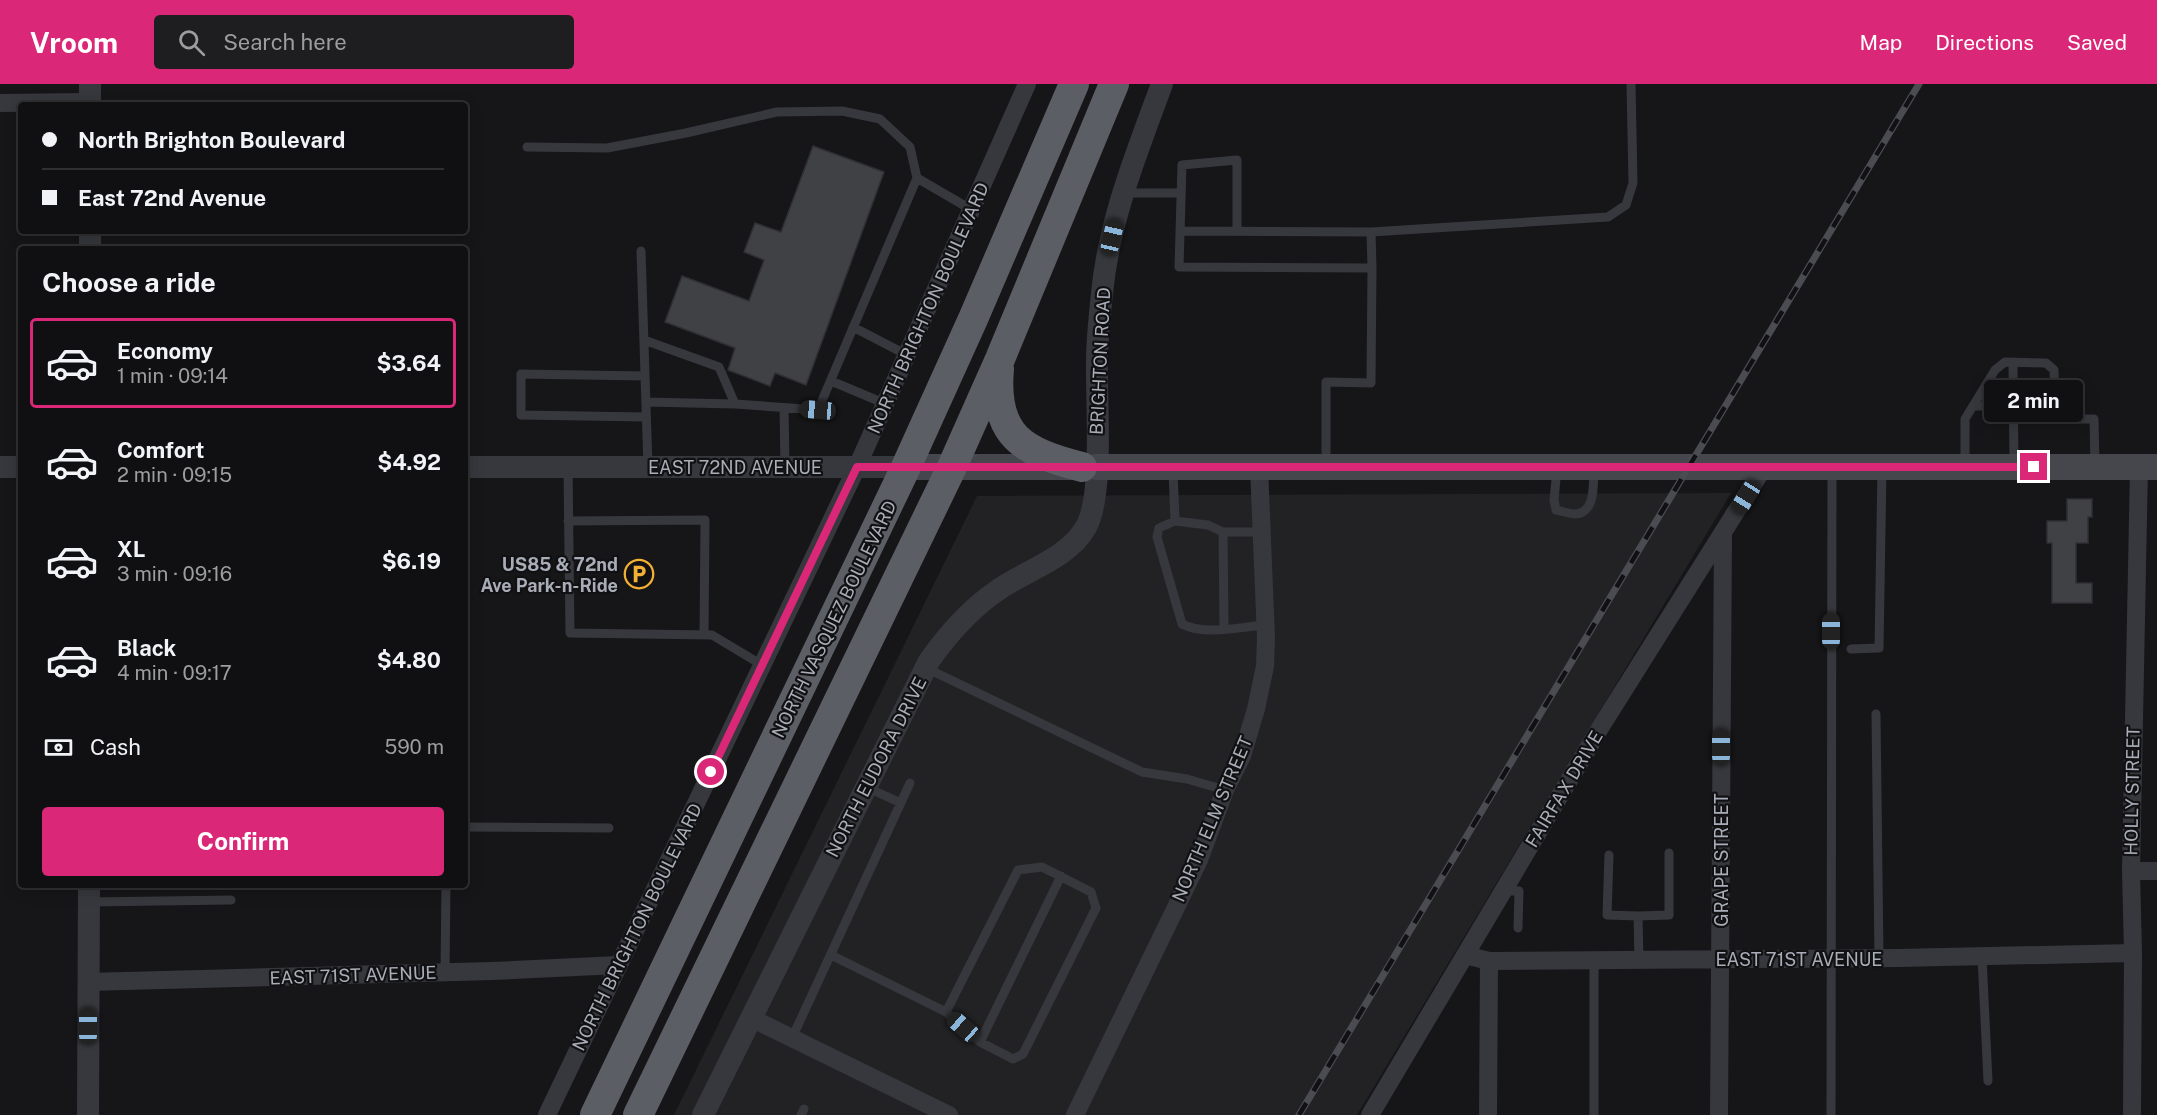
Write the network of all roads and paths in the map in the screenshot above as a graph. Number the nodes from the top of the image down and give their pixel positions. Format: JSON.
{"nodes":[{"id":1,"x":1027,"y":84,"type":"edge"},
{"id":2,"x":1074,"y":84,"type":"edge"},
{"id":3,"x":1114,"y":84,"type":"edge"},
{"id":4,"x":1162,"y":84,"type":"edge"},
{"id":5,"x":1631,"y":84,"type":"edge"},
{"id":6,"x":90,"y":97,"type":"edge"},
{"id":7,"x":0,"y":103,"type":"edge"},
{"id":8,"x":527,"y":147,"type":"dead end"},
{"id":9,"x":917,"y":177,"type":"junction"},
{"id":10,"x":1122,"y":193,"type":"junction"},
{"id":11,"x":1181,"y":193,"type":"junction"},
{"id":12,"x":972,"y":210,"type":"junction"},
{"id":13,"x":1237,"y":230,"type":"junction"},
{"id":14,"x":1180,"y":231,"type":"junction"},
{"id":15,"x":1371,"y":232,"type":"junction"},
{"id":16,"x":641,"y":251,"type":"dead end"},
{"id":17,"x":1372,"y":268,"type":"junction"},
{"id":18,"x":854,"y":327,"type":"junction"},
{"id":19,"x":644,"y":340,"type":"junction"},
{"id":20,"x":907,"y":355,"type":"junction"},
{"id":21,"x":1000,"y":359,"type":"junction"},
{"id":22,"x":2013,"y":362,"type":"junction"},
{"id":23,"x":645,"y":376,"type":"junction"},
{"id":24,"x":831,"y":381,"type":"junction"},
{"id":25,"x":646,"y":402,"type":"junction"},
{"id":26,"x":735,"y":404,"type":"junction"},
{"id":27,"x":886,"y":404,"type":"junction"},
{"id":28,"x":1973,"y":406,"type":"junction"},
{"id":29,"x":2013,"y":406,"type":"junction"},
{"id":30,"x":2055,"y":406,"type":"junction"},
{"id":31,"x":784,"y":408,"type":"junction"},
{"id":32,"x":646,"y":417,"type":"junction"},
{"id":33,"x":1558,"y":466,"type":"junction"},
{"id":34,"x":1595,"y":466,"type":"junction"},
{"id":35,"x":0,"y":467,"type":"edge"},
{"id":36,"x":18,"y":467,"type":"edge"},
{"id":37,"x":468,"y":467,"type":"edge"},
{"id":38,"x":568,"y":467,"type":"junction"},
{"id":39,"x":648,"y":467,"type":"junction"},
{"id":40,"x":785,"y":467,"type":"junction"},
{"id":41,"x":857,"y":467,"type":"junction"},
{"id":42,"x":906,"y":467,"type":"junction"},
{"id":43,"x":951,"y":467,"type":"junction"},
{"id":44,"x":1089,"y":467,"type":"junction"},
{"id":45,"x":1260,"y":467,"type":"junction"},
{"id":46,"x":1326,"y":467,"type":"junction"},
{"id":47,"x":1764,"y":467,"type":"junction"},
{"id":48,"x":1832,"y":467,"type":"junction"},
{"id":49,"x":1882,"y":467,"type":"junction"},
{"id":50,"x":1965,"y":467,"type":"junction"},
{"id":51,"x":2014,"y":467,"type":"junction"},
{"id":52,"x":2095,"y":467,"type":"junction"},
{"id":53,"x":2148,"y":467,"type":"edge"},
{"id":54,"x":1173,"y":468,"type":"junction"},
{"id":55,"x":568,"y":521,"type":"junction"},
{"id":56,"x":1174,"y":521,"type":"junction"},
{"id":57,"x":1223,"y":532,"type":"junction"},
{"id":58,"x":1263,"y":532,"type":"junction"},
{"id":59,"x":1723,"y":534,"type":"junction"},
{"id":60,"x":1265,"y":625,"type":"junction"},
{"id":61,"x":1224,"y":628,"type":"junction"},
{"id":62,"x":704,"y":635,"type":"junction"},
{"id":63,"x":1851,"y":649,"type":"dead end"},
{"id":64,"x":762,"y":665,"type":"junction"},
{"id":65,"x":926,"y":668,"type":"junction"},
{"id":66,"x":1876,"y":714,"type":"dead end"},
{"id":67,"x":910,"y":783,"type":"dead end"},
{"id":68,"x":866,"y":787,"type":"junction"},
{"id":69,"x":1225,"y":790,"type":"junction"},
{"id":70,"x":901,"y":803,"type":"junction"},
{"id":71,"x":468,"y":828,"type":"edge"},
{"id":72,"x":609,"y":828,"type":"dead end"},
{"id":73,"x":1669,"y":853,"type":"dead end"},
{"id":74,"x":1609,"y":855,"type":"dead end"},
{"id":75,"x":2131,"y":871,"type":"junction"},
{"id":76,"x":2157,"y":871,"type":"edge"},
{"id":77,"x":1060,"y":876,"type":"junction"},
{"id":78,"x":446,"y":888,"type":"edge"},
{"id":79,"x":1504,"y":891,"type":"junction"},
{"id":80,"x":89,"y":893,"type":"edge"},
{"id":81,"x":231,"y":900,"type":"dead end"},
{"id":82,"x":1638,"y":916,"type":"junction"},
{"id":83,"x":1518,"y":928,"type":"dead end"},
{"id":84,"x":2133,"y":953,"type":"junction"},
{"id":85,"x":831,"y":955,"type":"junction"},
{"id":86,"x":1466,"y":956,"type":"junction"},
{"id":87,"x":1982,"y":957,"type":"junction"},
{"id":88,"x":1879,"y":958,"type":"junction"},
{"id":89,"x":1831,"y":959,"type":"junction"},
{"id":90,"x":1594,"y":960,"type":"junction"},
{"id":91,"x":1639,"y":960,"type":"junction"},
{"id":92,"x":1720,"y":960,"type":"junction"},
{"id":93,"x":1489,"y":961,"type":"junction"},
{"id":94,"x":618,"y":965,"type":"junction"},
{"id":95,"x":445,"y":972,"type":"junction"},
{"id":96,"x":88,"y":982,"type":"junction"},
{"id":97,"x":946,"y":1012,"type":"junction"},
{"id":98,"x":751,"y":1018,"type":"junction"},
{"id":99,"x":792,"y":1038,"type":"junction"},
{"id":100,"x":980,"y":1042,"type":"junction"},
{"id":101,"x":1988,"y":1081,"type":"dead end"},
{"id":102,"x":708,"y":1113,"type":"edge"},
{"id":103,"x":88,"y":1115,"type":"edge"},
{"id":104,"x":547,"y":1115,"type":"edge"},
{"id":105,"x":595,"y":1115,"type":"edge"},
{"id":106,"x":638,"y":1115,"type":"edge"},
{"id":107,"x":949,"y":1115,"type":"edge"},
{"id":108,"x":1075,"y":1115,"type":"edge"},
{"id":109,"x":1370,"y":1115,"type":"edge"},
{"id":110,"x":1488,"y":1115,"type":"edge"},
{"id":111,"x":1594,"y":1115,"type":"edge"},
{"id":112,"x":1719,"y":1115,"type":"edge"},
{"id":113,"x":1831,"y":1115,"type":"edge"},
{"id":114,"x":2132,"y":1115,"type":"edge"}],
"edges":[{"from":1,"to":12,"type":"street","name":"NORTH BRIGHTON BOULEVARD"},
{"from":2,"to":42,"type":"highway","name":"NORTH VASQUEZ BOULEVARD"},
{"from":3,"to":21,"type":"highway"},
{"from":4,"to":10,"type":"street","name":"BRIGHTON ROAD"},
{"from":5,"to":15,"type":"lane"},
{"from":6,"to":7,"type":"street"},
{"from":8,"to":9,"type":"lane"},
{"from":9,"to":12,"type":"lane"},
{"from":9,"to":18,"type":"lane"},
{"from":10,"to":11,"type":"lane"},
{"from":10,"to":44,"type":"street","name":"BRIGHTON ROAD"},
{"from":11,"to":13,"type":"lane"},
{"from":11,"to":14,"type":"lane"},
{"from":12,"to":20,"type":"street","name":"NORTH BRIGHTON BOULEVARD"},
{"from":13,"to":14,"type":"lane"},
{"from":13,"to":15,"type":"lane"},
{"from":14,"to":17,"type":"lane"},
{"from":15,"to":17,"type":"lane"},
{"from":16,"to":19,"type":"lane"},
{"from":17,"to":46,"type":"lane"},
{"from":18,"to":20,"type":"lane"},
{"from":18,"to":24,"type":"lane"},
{"from":19,"to":23,"type":"lane"},
{"from":19,"to":26,"type":"lane"},
{"from":20,"to":27,"type":"street","name":"NORTH BRIGHTON BOULEVARD"},
{"from":21,"to":43,"type":"highway"},
{"from":21,"to":44,"type":"highway"},
{"from":22,"to":28,"type":"lane"},
{"from":22,"to":29,"type":"lane"},
{"from":22,"to":30,"type":"lane"},
{"from":23,"to":25,"type":"lane"},
{"from":23,"to":32,"type":"lane"},
{"from":24,"to":27,"type":"lane"},
{"from":24,"to":31,"type":"lane"},
{"from":25,"to":26,"type":"lane"},
{"from":25,"to":32,"type":"lane"},
{"from":26,"to":31,"type":"lane"},
{"from":27,"to":41,"type":"street","name":"NORTH BRIGHTON BOULEVARD"},
{"from":28,"to":29,"type":"lane"},
{"from":28,"to":50,"type":"lane"},
{"from":29,"to":30,"type":"lane"},
{"from":29,"to":51,"type":"lane"},
{"from":30,"to":52,"type":"lane"},
{"from":31,"to":40,"type":"lane"},
{"from":32,"to":39,"type":"lane"},
{"from":33,"to":34,"type":"main road","name":"EAST 72ND AVENUE"},
{"from":33,"to":34,"type":"lane"},
{"from":33,"to":46,"type":"main road","name":"EAST 72ND AVENUE"},
{"from":34,"to":47,"type":"main road","name":"EAST 72ND AVENUE"},
{"from":35,"to":36,"type":"street"},
{"from":37,"to":38,"type":"street","name":"EAST 72ND AVENUE"},
{"from":38,"to":39,"type":"street","name":"EAST 72ND AVENUE"},
{"from":38,"to":55,"type":"lane"},
{"from":39,"to":40,"type":"street","name":"EAST 72ND AVENUE"},
{"from":40,"to":41,"type":"street","name":"EAST 72ND AVENUE"},
{"from":41,"to":42,"type":"street","name":"EAST 72ND AVENUE"},
{"from":41,"to":64,"type":"street","name":"NORTH BRIGHTON BOULEVARD"},
{"from":42,"to":43,"type":"main road","name":"EAST 72ND AVENUE"},
{"from":42,"to":105,"type":"highway","name":"NORTH VASQUEZ BOULEVARD"},
{"from":43,"to":44,"type":"main road","name":"EAST 72ND AVENUE"},
{"from":43,"to":106,"type":"highway"},
{"from":44,"to":54,"type":"main road","name":"EAST 72ND AVENUE"},
{"from":44,"to":65,"type":"street","name":"NORTH EUDORA DRIVE"},
{"from":45,"to":46,"type":"main road","name":"EAST 72ND AVENUE"},
{"from":45,"to":54,"type":"main road","name":"EAST 72ND AVENUE"},
{"from":45,"to":58,"type":"street","name":"NORTH ELM STREET"},
{"from":47,"to":48,"type":"main road","name":"EAST 72ND AVENUE"},
{"from":47,"to":59,"type":"street","name":"FAIRFAX DRIVE"},
{"from":48,"to":49,"type":"main road","name":"EAST 72ND AVENUE"},
{"from":48,"to":89,"type":"lane"},
{"from":49,"to":50,"type":"main road","name":"EAST 72ND AVENUE"},
{"from":49,"to":63,"type":"lane"},
{"from":50,"to":51,"type":"main road","name":"EAST 72ND AVENUE"},
{"from":51,"to":52,"type":"main road","name":"EAST 72ND AVENUE"},
{"from":52,"to":53,"type":"main road","name":"EAST 72ND AVENUE"},
{"from":53,"to":75,"type":"street","name":"HOLLY STREET"},
{"from":54,"to":56,"type":"lane"},
{"from":55,"to":62,"type":"lane"},
{"from":55,"to":62,"type":"lane"},
{"from":56,"to":57,"type":"lane"},
{"from":56,"to":61,"type":"lane"},
{"from":57,"to":58,"type":"lane"},
{"from":57,"to":61,"type":"lane"},
{"from":58,"to":60,"type":"street","name":"NORTH ELM STREET"},
{"from":59,"to":79,"type":"street","name":"FAIRFAX DRIVE"},
{"from":59,"to":92,"type":"street","name":"GRAPE STREET"},
{"from":60,"to":61,"type":"lane"},
{"from":60,"to":69,"type":"street","name":"NORTH ELM STREET"},
{"from":62,"to":64,"type":"lane"},
{"from":64,"to":94,"type":"street","name":"NORTH BRIGHTON BOULEVARD"},
{"from":65,"to":68,"type":"street","name":"NORTH EUDORA DRIVE"},
{"from":65,"to":69,"type":"lane"},
{"from":66,"to":88,"type":"lane"},
{"from":67,"to":70,"type":"lane"},
{"from":68,"to":70,"type":"lane"},
{"from":68,"to":98,"type":"street","name":"NORTH EUDORA DRIVE"},
{"from":69,"to":108,"type":"street","name":"NORTH ELM STREET"},
{"from":70,"to":85,"type":"lane"},
{"from":71,"to":72,"type":"lane"},
{"from":73,"to":82,"type":"lane"},
{"from":74,"to":82,"type":"lane"},
{"from":75,"to":76,"type":"street"},
{"from":75,"to":84,"type":"street","name":"HOLLY STREET"},
{"from":77,"to":97,"type":"lane"},
{"from":77,"to":100,"type":"lane"},
{"from":77,"to":100,"type":"lane"},
{"from":78,"to":95,"type":"lane"},
{"from":79,"to":83,"type":"lane"},
{"from":79,"to":86,"type":"street","name":"FAIRFAX DRIVE"},
{"from":80,"to":81,"type":"lane"},
{"from":80,"to":96,"type":"street"},
{"from":82,"to":91,"type":"lane"},
{"from":84,"to":87,"type":"street","name":"EAST 71ST AVENUE"},
{"from":84,"to":114,"type":"street","name":"HOLLY STREET"},
{"from":85,"to":97,"type":"lane"},
{"from":85,"to":99,"type":"lane"},
{"from":86,"to":93,"type":"street","name":"EAST 71ST AVENUE"},
{"from":86,"to":109,"type":"street","name":"FAIRFAX DRIVE"},
{"from":87,"to":88,"type":"street","name":"EAST 71ST AVENUE"},
{"from":87,"to":101,"type":"lane"},
{"from":88,"to":89,"type":"street","name":"EAST 71ST AVENUE"},
{"from":89,"to":92,"type":"street","name":"EAST 71ST AVENUE"},
{"from":89,"to":113,"type":"lane"},
{"from":90,"to":91,"type":"street","name":"EAST 71ST AVENUE"},
{"from":90,"to":93,"type":"street","name":"EAST 71ST AVENUE"},
{"from":90,"to":111,"type":"lane"},
{"from":91,"to":92,"type":"street","name":"EAST 71ST AVENUE"},
{"from":92,"to":112,"type":"street","name":"GRAPE STREET"},
{"from":93,"to":110,"type":"street"},
{"from":94,"to":95,"type":"street","name":"EAST 71ST AVENUE"},
{"from":94,"to":104,"type":"street","name":"NORTH BRIGHTON BOULEVARD"},
{"from":95,"to":96,"type":"street","name":"EAST 71ST AVENUE"},
{"from":96,"to":103,"type":"street"},
{"from":97,"to":100,"type":"lane"},
{"from":98,"to":99,"type":"street"},
{"from":98,"to":102,"type":"street","name":"NORTH EUDORA DRIVE"},
{"from":99,"to":107,"type":"street"}]}
